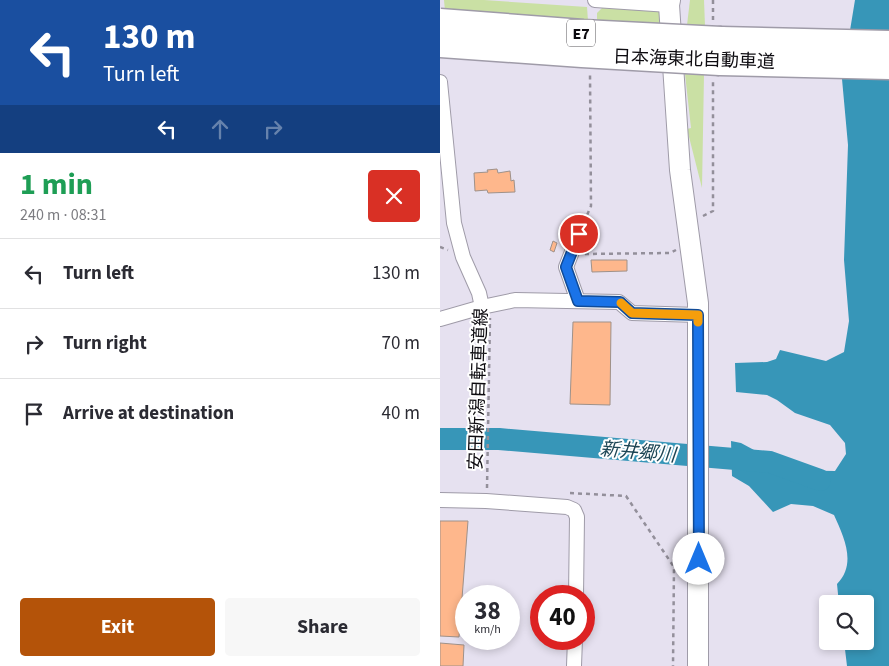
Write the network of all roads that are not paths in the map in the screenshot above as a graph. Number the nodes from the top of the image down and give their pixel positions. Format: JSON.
{"nodes":[{"id":1,"x":595,"y":0,"type":"edge"},
{"id":2,"x":670,"y":3,"type":"edge"},
{"id":3,"x":440,"y":22,"type":"edge"},
{"id":4,"x":440,"y":44,"type":"edge"},
{"id":5,"x":889,"y":44,"type":"edge"},
{"id":6,"x":889,"y":66,"type":"edge"},
{"id":7,"x":441,"y":88,"type":"edge"},
{"id":8,"x":579,"y":234,"type":"road end"},
{"id":9,"x":578,"y":301,"type":"junction"},
{"id":10,"x":486,"y":312,"type":"junction"},
{"id":11,"x":698,"y":315,"type":"junction"},
{"id":12,"x":440,"y":318,"type":"edge"},
{"id":13,"x":440,"y":500,"type":"edge"},
{"id":14,"x":576,"y":585,"type":"edge"},
{"id":15,"x":575,"y":650,"type":"edge"},
{"id":16,"x":574,"y":666,"type":"edge"},
{"id":17,"x":698,"y":666,"type":"edge"}],
"edges":[{"from":1,"to":2,"type":"street"},
{"from":2,"to":11,"type":"street"},
{"from":3,"to":5,"type":"highway","name":"日本海東北自動車道","number":"E7","bridge":true},
{"from":4,"to":6,"type":"highway","name":"日本海東北自動車道","number":"E7","bridge":true},
{"from":7,"to":10,"type":"street"},
{"from":8,"to":9,"type":"street"},
{"from":9,"to":10,"type":"street"},
{"from":9,"to":11,"type":"street"},
{"from":10,"to":12,"type":"street"},
{"from":11,"to":17,"type":"street"},
{"from":13,"to":14,"type":"street"},
{"from":15,"to":16,"type":"street"}]}
